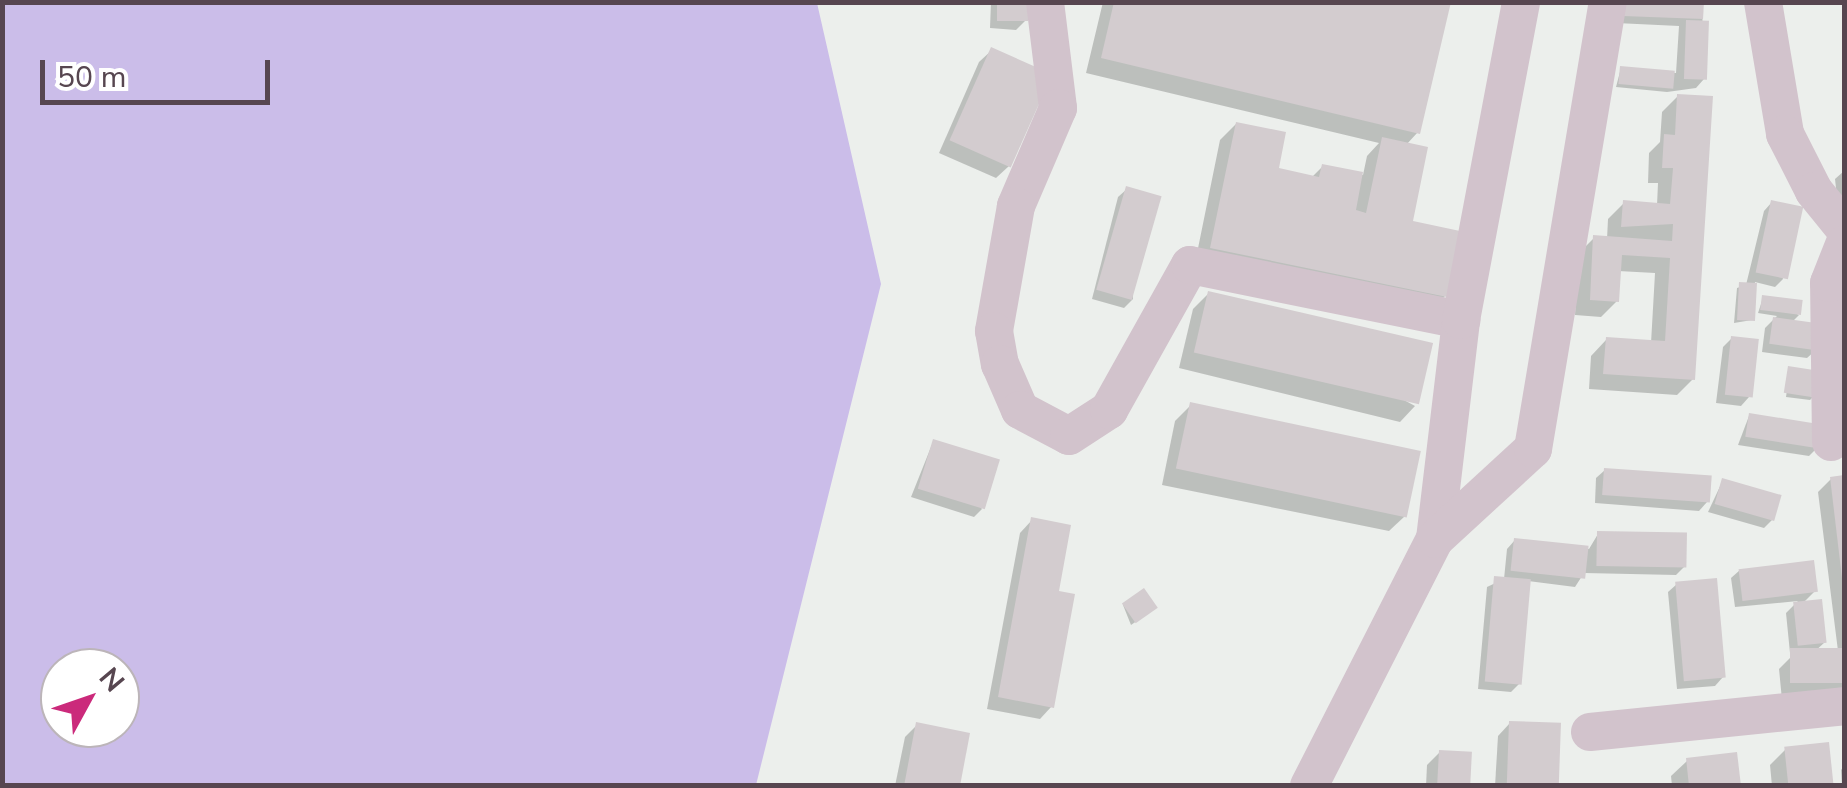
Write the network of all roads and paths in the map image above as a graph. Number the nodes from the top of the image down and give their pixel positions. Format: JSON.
{"nodes":[{"id":1,"x":1046,"y":2,"type":"edge"},
{"id":2,"x":1520,"y":2,"type":"edge"},
{"id":3,"x":1608,"y":2,"type":"edge"},
{"id":4,"x":1763,"y":2,"type":"edge"},
{"id":5,"x":1844,"y":228,"type":"edge"},
{"id":6,"x":1844,"y":245,"type":"edge"},
{"id":7,"x":1461,"y":320,"type":"junction"},
{"id":8,"x":1831,"y":442,"type":"dead end"},
{"id":9,"x":1435,"y":539,"type":"junction"},
{"id":10,"x":1844,"y":706,"type":"edge"},
{"id":11,"x":1590,"y":732,"type":"dead end"},
{"id":12,"x":1310,"y":786,"type":"edge"}],
"edges":[{"from":1,"to":7,"type":"street"},
{"from":2,"to":7,"type":"street"},
{"from":3,"to":9,"type":"street"},
{"from":4,"to":5,"type":"street"},
{"from":6,"to":8,"type":"street"},
{"from":7,"to":9,"type":"street"},
{"from":9,"to":12,"type":"street"},
{"from":10,"to":11,"type":"street"}]}
